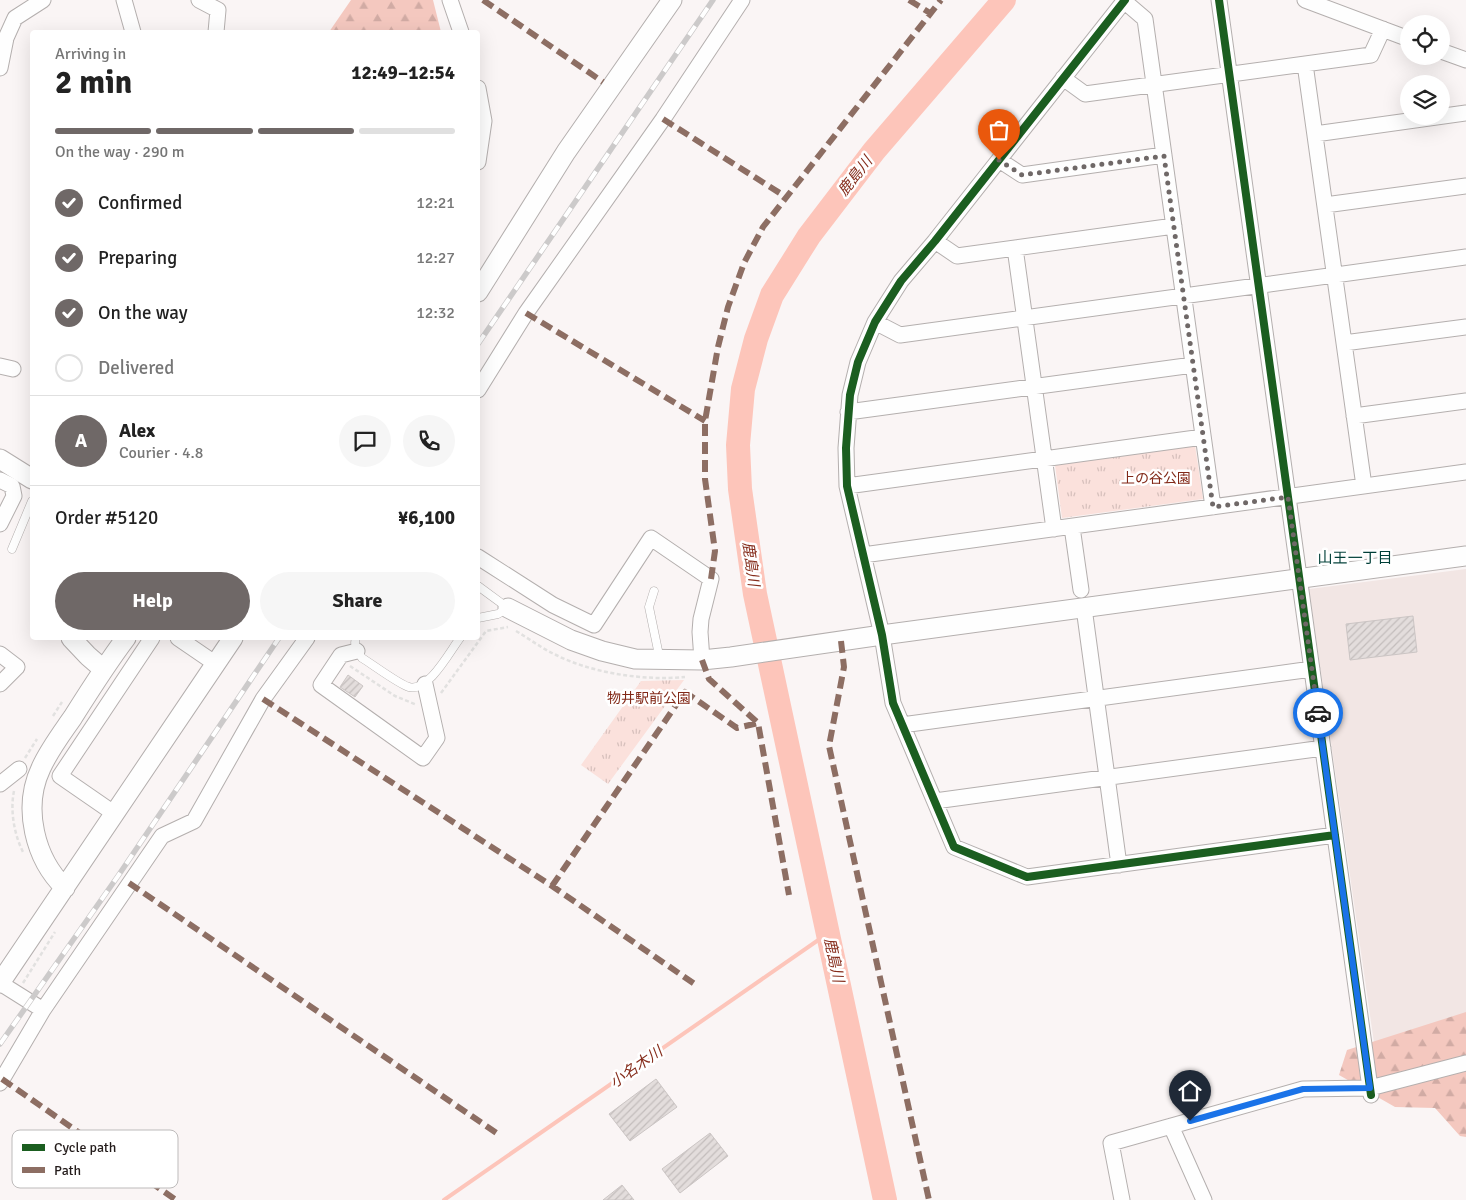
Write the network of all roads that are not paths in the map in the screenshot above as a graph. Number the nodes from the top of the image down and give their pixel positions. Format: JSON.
{"nodes":[{"id":1,"x":43,"y":0,"type":"edge"},
{"id":2,"x":124,"y":0,"type":"edge"},
{"id":3,"x":199,"y":0,"type":"edge"},
{"id":4,"x":450,"y":0,"type":"edge"},
{"id":5,"x":672,"y":0,"type":"edge"},
{"id":6,"x":742,"y":0,"type":"edge"},
{"id":7,"x":1124,"y":0,"type":"edge"},
{"id":8,"x":1220,"y":0,"type":"edge"},
{"id":9,"x":1305,"y":0,"type":"edge"},
{"id":10,"x":1383,"y":29,"type":"junction"},
{"id":11,"x":133,"y":30,"type":"edge"},
{"id":12,"x":216,"y":30,"type":"edge"},
{"id":13,"x":460,"y":30,"type":"edge"},
{"id":14,"x":1400,"y":36,"type":"edge"},
{"id":15,"x":1450,"y":54,"type":"edge"},
{"id":16,"x":1466,"y":60,"type":"edge"},
{"id":17,"x":1306,"y":64,"type":"junction"},
{"id":18,"x":0,"y":68,"type":"edge"},
{"id":19,"x":1230,"y":74,"type":"junction"},
{"id":20,"x":1063,"y":78,"type":"junction"},
{"id":21,"x":1154,"y":84,"type":"junction"},
{"id":22,"x":480,"y":99,"type":"edge"},
{"id":23,"x":1466,"y":113,"type":"edge"},
{"id":24,"x":1315,"y":134,"type":"junction"},
{"id":25,"x":480,"y":148,"type":"edge"},
{"id":26,"x":1164,"y":156,"type":"junction"},
{"id":27,"x":999,"y":160,"type":"junction"},
{"id":28,"x":1466,"y":186,"type":"edge"},
{"id":29,"x":1325,"y":205,"type":"junction"},
{"id":30,"x":1174,"y":226,"type":"junction"},
{"id":31,"x":935,"y":241,"type":"junction"},
{"id":32,"x":1015,"y":248,"type":"junction"},
{"id":33,"x":1466,"y":257,"type":"edge"},
{"id":34,"x":1335,"y":275,"type":"junction"},
{"id":35,"x":1259,"y":285,"type":"junction"},
{"id":36,"x":480,"y":289,"type":"edge"},
{"id":37,"x":1184,"y":296,"type":"junction"},
{"id":38,"x":1025,"y":318,"type":"junction"},
{"id":39,"x":875,"y":322,"type":"junction"},
{"id":40,"x":1466,"y":327,"type":"edge"},
{"id":41,"x":1344,"y":344,"type":"junction"},
{"id":42,"x":1193,"y":365,"type":"junction"},
{"id":43,"x":480,"y":387,"type":"edge"},
{"id":44,"x":1034,"y":387,"type":"junction"},
{"id":45,"x":1466,"y":401,"type":"edge"},
{"id":46,"x":848,"y":412,"type":"junction"},
{"id":47,"x":1354,"y":416,"type":"junction"},
{"id":48,"x":1203,"y":437,"type":"junction"},
{"id":49,"x":0,"y":459,"type":"edge"},
{"id":50,"x":1044,"y":459,"type":"junction"},
{"id":51,"x":1466,"y":472,"type":"edge"},
{"id":52,"x":30,"y":474,"type":"edge"},
{"id":53,"x":0,"y":480,"type":"edge"},
{"id":54,"x":847,"y":486,"type":"junction"},
{"id":55,"x":1364,"y":486,"type":"junction"},
{"id":56,"x":1288,"y":497,"type":"junction"},
{"id":57,"x":30,"y":507,"type":"edge"},
{"id":58,"x":1213,"y":507,"type":"junction"},
{"id":59,"x":0,"y":524,"type":"edge"},
{"id":60,"x":1072,"y":527,"type":"junction"},
{"id":61,"x":1054,"y":529,"type":"junction"},
{"id":62,"x":12,"y":549,"type":"dead end"},
{"id":63,"x":862,"y":555,"type":"junction"},
{"id":64,"x":1466,"y":556,"type":"edge"},
{"id":65,"x":480,"y":558,"type":"edge"},
{"id":66,"x":1300,"y":578,"type":"junction"},
{"id":67,"x":480,"y":587,"type":"edge"},
{"id":68,"x":654,"y":591,"type":"dead end"},
{"id":69,"x":1082,"y":599,"type":"junction"},
{"id":70,"x":508,"y":608,"type":"junction"},
{"id":71,"x":480,"y":618,"type":"edge"},
{"id":72,"x":882,"y":635,"type":"junction"},
{"id":73,"x":73,"y":640,"type":"edge"},
{"id":74,"x":125,"y":640,"type":"edge"},
{"id":75,"x":151,"y":640,"type":"edge"},
{"id":76,"x":181,"y":640,"type":"edge"},
{"id":77,"x":232,"y":640,"type":"edge"},
{"id":78,"x":307,"y":640,"type":"edge"},
{"id":79,"x":459,"y":640,"type":"edge"},
{"id":80,"x":356,"y":644,"type":"edge"},
{"id":81,"x":0,"y":654,"type":"edge"},
{"id":82,"x":660,"y":660,"type":"junction"},
{"id":83,"x":702,"y":660,"type":"junction"},
{"id":84,"x":216,"y":664,"type":"junction"},
{"id":85,"x":103,"y":669,"type":"junction"},
{"id":86,"x":1312,"y":669,"type":"junction"},
{"id":87,"x":0,"y":684,"type":"edge"},
{"id":88,"x":425,"y":684,"type":"junction"},
{"id":89,"x":1096,"y":698,"type":"junction"},
{"id":90,"x":902,"y":725,"type":"junction"},
{"id":91,"x":1323,"y":748,"type":"junction"},
{"id":92,"x":19,"y":769,"type":"dead end"},
{"id":93,"x":1107,"y":777,"type":"junction"},
{"id":94,"x":0,"y":784,"type":"edge"},
{"id":95,"x":935,"y":801,"type":"junction"},
{"id":96,"x":115,"y":814,"type":"junction"},
{"id":97,"x":1335,"y":835,"type":"junction"},
{"id":98,"x":1119,"y":865,"type":"junction"},
{"id":99,"x":65,"y":888,"type":"junction"},
{"id":100,"x":0,"y":983,"type":"edge"},
{"id":101,"x":43,"y":1010,"type":"junction"},
{"id":102,"x":1466,"y":1063,"type":"edge"},
{"id":103,"x":0,"y":1082,"type":"edge"},
{"id":104,"x":1371,"y":1092,"type":"junction"},
{"id":105,"x":1171,"y":1126,"type":"junction"},
{"id":106,"x":1122,"y":1200,"type":"edge"},
{"id":107,"x":1204,"y":1200,"type":"edge"}],
"edges":[{"from":1,"to":18,"type":"street"},
{"from":2,"to":11,"type":"street"},
{"from":3,"to":12,"type":"street"},
{"from":4,"to":13,"type":"street"},
{"from":5,"to":36,"type":"street"},
{"from":6,"to":43,"type":"street"},
{"from":7,"to":20,"type":"street"},
{"from":7,"to":21,"type":"street"},
{"from":8,"to":19,"type":"street"},
{"from":9,"to":10,"type":"street"},
{"from":10,"to":14,"type":"street"},
{"from":10,"to":17,"type":"street"},
{"from":15,"to":16,"type":"street"},
{"from":17,"to":19,"type":"street"},
{"from":17,"to":24,"type":"street"},
{"from":19,"to":21,"type":"street"},
{"from":19,"to":35,"type":"street"},
{"from":20,"to":21,"type":"street"},
{"from":20,"to":27,"type":"street"},
{"from":21,"to":26,"type":"street"},
{"from":22,"to":25,"type":"street"},
{"from":23,"to":24,"type":"street"},
{"from":24,"to":29,"type":"street"},
{"from":26,"to":27,"type":"street"},
{"from":26,"to":30,"type":"street"},
{"from":27,"to":31,"type":"street"},
{"from":28,"to":29,"type":"street"},
{"from":29,"to":34,"type":"street"},
{"from":30,"to":32,"type":"street"},
{"from":30,"to":37,"type":"street"},
{"from":31,"to":32,"type":"street"},
{"from":31,"to":39,"type":"street"},
{"from":32,"to":38,"type":"street"},
{"from":33,"to":34,"type":"street"},
{"from":34,"to":35,"type":"street"},
{"from":34,"to":41,"type":"street"},
{"from":35,"to":37,"type":"street"},
{"from":35,"to":56,"type":"street"},
{"from":37,"to":38,"type":"street"},
{"from":37,"to":42,"type":"street"},
{"from":38,"to":39,"type":"street"},
{"from":38,"to":44,"type":"street"},
{"from":39,"to":46,"type":"street"},
{"from":40,"to":41,"type":"street"},
{"from":41,"to":47,"type":"street"},
{"from":42,"to":44,"type":"street"},
{"from":42,"to":48,"type":"street"},
{"from":44,"to":46,"type":"street"},
{"from":44,"to":50,"type":"street"},
{"from":45,"to":47,"type":"street"},
{"from":46,"to":54,"type":"street"},
{"from":47,"to":55,"type":"street"},
{"from":48,"to":50,"type":"street"},
{"from":48,"to":58,"type":"street"},
{"from":49,"to":52,"type":"street"},
{"from":50,"to":54,"type":"street"},
{"from":50,"to":61,"type":"street"},
{"from":51,"to":55,"type":"street"},
{"from":53,"to":59,"type":"street"},
{"from":54,"to":63,"type":"street"},
{"from":55,"to":56,"type":"street"},
{"from":56,"to":58,"type":"street"},
{"from":56,"to":66,"type":"street"},
{"from":57,"to":62,"type":"lane"},
{"from":58,"to":60,"type":"street"},
{"from":60,"to":61,"type":"street"},
{"from":60,"to":69,"type":"street"},
{"from":61,"to":63,"type":"street"},
{"from":63,"to":72,"type":"street"},
{"from":64,"to":66,"type":"street"},
{"from":65,"to":83,"type":"street"},
{"from":66,"to":69,"type":"street"},
{"from":66,"to":86,"type":"street"},
{"from":67,"to":70,"type":"lane"},
{"from":68,"to":82,"type":"lane"},
{"from":69,"to":72,"type":"street"},
{"from":69,"to":89,"type":"street"},
{"from":70,"to":71,"type":"lane"},
{"from":70,"to":82,"type":"street"},
{"from":72,"to":83,"type":"street"},
{"from":72,"to":90,"type":"street"},
{"from":73,"to":85,"type":"street"},
{"from":74,"to":85,"type":"street"},
{"from":75,"to":96,"type":"street"},
{"from":76,"to":84,"type":"street"},
{"from":77,"to":84,"type":"street"},
{"from":78,"to":101,"type":"street"},
{"from":79,"to":88,"type":"lane"},
{"from":80,"to":88,"type":"lane"},
{"from":80,"to":88,"type":"street"},
{"from":81,"to":87,"type":"street"},
{"from":82,"to":83,"type":"street"},
{"from":84,"to":96,"type":"street"},
{"from":85,"to":99,"type":"street"},
{"from":86,"to":89,"type":"street"},
{"from":86,"to":91,"type":"street"},
{"from":89,"to":90,"type":"street"},
{"from":89,"to":93,"type":"street"},
{"from":90,"to":95,"type":"street"},
{"from":91,"to":93,"type":"street"},
{"from":91,"to":97,"type":"street"},
{"from":92,"to":94,"type":"street"},
{"from":93,"to":95,"type":"street"},
{"from":93,"to":98,"type":"street"},
{"from":95,"to":98,"type":"street"},
{"from":96,"to":99,"type":"street"},
{"from":97,"to":98,"type":"street"},
{"from":97,"to":104,"type":"street"},
{"from":99,"to":100,"type":"street"},
{"from":100,"to":101,"type":"street"},
{"from":101,"to":103,"type":"street"},
{"from":102,"to":104,"type":"street"},
{"from":104,"to":105,"type":"street"},
{"from":105,"to":106,"type":"street"},
{"from":105,"to":107,"type":"street"}]}
